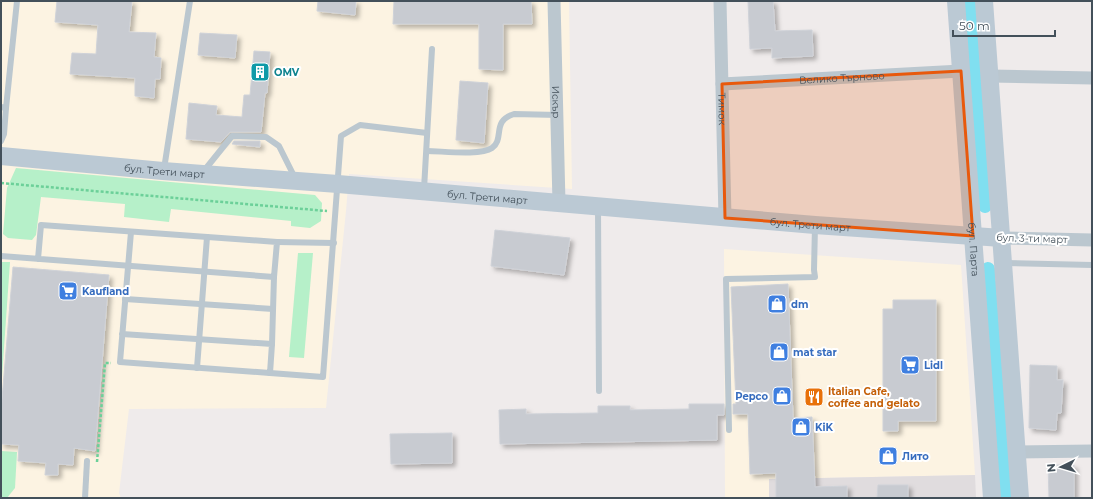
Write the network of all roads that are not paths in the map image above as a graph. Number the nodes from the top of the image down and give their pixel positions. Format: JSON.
{"nodes":[{"id":1,"x":17,"y":1,"type":"edge"},
{"id":2,"x":190,"y":1,"type":"edge"},
{"id":3,"x":554,"y":1,"type":"edge"},
{"id":4,"x":720,"y":1,"type":"edge"},
{"id":5,"x":956,"y":1,"type":"edge"},
{"id":6,"x":984,"y":1,"type":"edge"},
{"id":7,"x":432,"y":49,"type":"dead end"},
{"id":8,"x":961,"y":71,"type":"junction"},
{"id":9,"x":990,"y":76,"type":"junction"},
{"id":10,"x":1092,"y":78,"type":"edge"},
{"id":11,"x":722,"y":84,"type":"junction"},
{"id":12,"x":3,"y":108,"type":"edge"},
{"id":13,"x":558,"y":115,"type":"junction"},
{"id":14,"x":427,"y":133,"type":"junction"},
{"id":15,"x":1,"y":141,"type":"edge"},
{"id":16,"x":427,"y":151,"type":"junction"},
{"id":17,"x":1,"y":156,"type":"edge"},
{"id":18,"x":163,"y":171,"type":"junction"},
{"id":19,"x":202,"y":173,"type":"junction"},
{"id":20,"x":297,"y":181,"type":"junction"},
{"id":21,"x":338,"y":184,"type":"junction"},
{"id":22,"x":424,"y":192,"type":"junction"},
{"id":23,"x":559,"y":203,"type":"junction"},
{"id":24,"x":598,"y":206,"type":"junction"},
{"id":25,"x":725,"y":218,"type":"junction"},
{"id":26,"x":815,"y":225,"type":"junction"},
{"id":27,"x":131,"y":232,"type":"junction"},
{"id":28,"x":973,"y":236,"type":"junction"},
{"id":29,"x":207,"y":237,"type":"junction"},
{"id":30,"x":1002,"y":238,"type":"junction"},
{"id":31,"x":1092,"y":240,"type":"edge"},
{"id":32,"x":277,"y":242,"type":"junction"},
{"id":33,"x":334,"y":243,"type":"junction"},
{"id":34,"x":1,"y":256,"type":"edge"},
{"id":35,"x":38,"y":259,"type":"junction"},
{"id":36,"x":1003,"y":263,"type":"junction"},
{"id":37,"x":1092,"y":265,"type":"edge"},
{"id":38,"x":128,"y":266,"type":"junction"},
{"id":39,"x":204,"y":272,"type":"junction"},
{"id":40,"x":274,"y":277,"type":"junction"},
{"id":41,"x":125,"y":299,"type":"junction"},
{"id":42,"x":202,"y":304,"type":"junction"},
{"id":43,"x":273,"y":309,"type":"junction"},
{"id":44,"x":122,"y":334,"type":"junction"},
{"id":45,"x":199,"y":339,"type":"junction"},
{"id":46,"x":272,"y":344,"type":"junction"},
{"id":47,"x":197,"y":368,"type":"junction"},
{"id":48,"x":270,"y":373,"type":"junction"},
{"id":49,"x":599,"y":390,"type":"dead end"},
{"id":50,"x":729,"y":430,"type":"dead end"},
{"id":51,"x":1092,"y":451,"type":"edge"},
{"id":52,"x":1017,"y":452,"type":"junction"},
{"id":53,"x":87,"y":461,"type":"dead end"},
{"id":54,"x":85,"y":498,"type":"edge"},
{"id":55,"x":992,"y":498,"type":"edge"},
{"id":56,"x":1020,"y":498,"type":"edge"}],
"edges":[{"from":1,"to":12,"type":"lane"},
{"from":2,"to":18,"type":"lane"},
{"from":3,"to":13,"type":"street","name":"Искър"},
{"from":4,"to":11,"type":"street","name":"Тимок"},
{"from":5,"to":8,"type":"main road","name":"бул. Парта"},
{"from":6,"to":9,"type":"main road"},
{"from":7,"to":14,"type":"lane"},
{"from":8,"to":11,"type":"street","name":"Велико Търново"},
{"from":8,"to":28,"type":"main road","name":"бул. Парта"},
{"from":9,"to":10,"type":"street"},
{"from":9,"to":30,"type":"main road"},
{"from":11,"to":25,"type":"street","name":"Тимок"},
{"from":12,"to":15,"type":"lane"},
{"from":13,"to":16,"type":"lane"},
{"from":13,"to":23,"type":"street","name":"Искър"},
{"from":14,"to":16,"type":"lane"},
{"from":14,"to":21,"type":"lane"},
{"from":16,"to":22,"type":"lane"},
{"from":17,"to":18,"type":"main road","name":"бул. Трети март"},
{"from":18,"to":19,"type":"main road","name":"бул. Трети март"},
{"from":19,"to":20,"type":"main road","name":"бул. Трети март"},
{"from":19,"to":20,"type":"lane"},
{"from":20,"to":21,"type":"main road","name":"бул. Трети март"},
{"from":21,"to":22,"type":"main road","name":"бул. Трети март"},
{"from":21,"to":33,"type":"lane"},
{"from":22,"to":23,"type":"main road","name":"бул. Трети март"},
{"from":23,"to":24,"type":"main road","name":"бул. Трети март"},
{"from":24,"to":25,"type":"main road","name":"бул. Трети март"},
{"from":24,"to":49,"type":"lane"},
{"from":25,"to":26,"type":"main road","name":"бул. Трети март"},
{"from":26,"to":28,"type":"main road","name":"бул. Трети март"},
{"from":26,"to":50,"type":"lane"},
{"from":27,"to":29,"type":"lane"},
{"from":27,"to":35,"type":"lane"},
{"from":27,"to":38,"type":"lane"},
{"from":28,"to":30,"type":"main road","name":"бул. 3-ти март"},
{"from":28,"to":55,"type":"main road","name":"бул. Парта"},
{"from":29,"to":32,"type":"lane"},
{"from":29,"to":39,"type":"lane"},
{"from":30,"to":31,"type":"street","name":"бул. 3-ти март"},
{"from":30,"to":36,"type":"main road"},
{"from":32,"to":33,"type":"lane"},
{"from":32,"to":40,"type":"lane"},
{"from":33,"to":48,"type":"lane"},
{"from":34,"to":35,"type":"lane"},
{"from":35,"to":38,"type":"lane"},
{"from":36,"to":37,"type":"lane"},
{"from":36,"to":52,"type":"main road"},
{"from":38,"to":39,"type":"lane"},
{"from":38,"to":41,"type":"lane"},
{"from":39,"to":40,"type":"lane"},
{"from":39,"to":42,"type":"lane"},
{"from":40,"to":43,"type":"lane"},
{"from":41,"to":42,"type":"lane"},
{"from":41,"to":44,"type":"lane"},
{"from":42,"to":43,"type":"lane"},
{"from":42,"to":45,"type":"lane"},
{"from":43,"to":46,"type":"lane"},
{"from":44,"to":45,"type":"lane"},
{"from":44,"to":47,"type":"lane"},
{"from":45,"to":46,"type":"lane"},
{"from":45,"to":47,"type":"lane"},
{"from":46,"to":48,"type":"lane"},
{"from":47,"to":48,"type":"lane"},
{"from":51,"to":52,"type":"street"},
{"from":52,"to":56,"type":"main road"},
{"from":53,"to":54,"type":"lane"}]}
